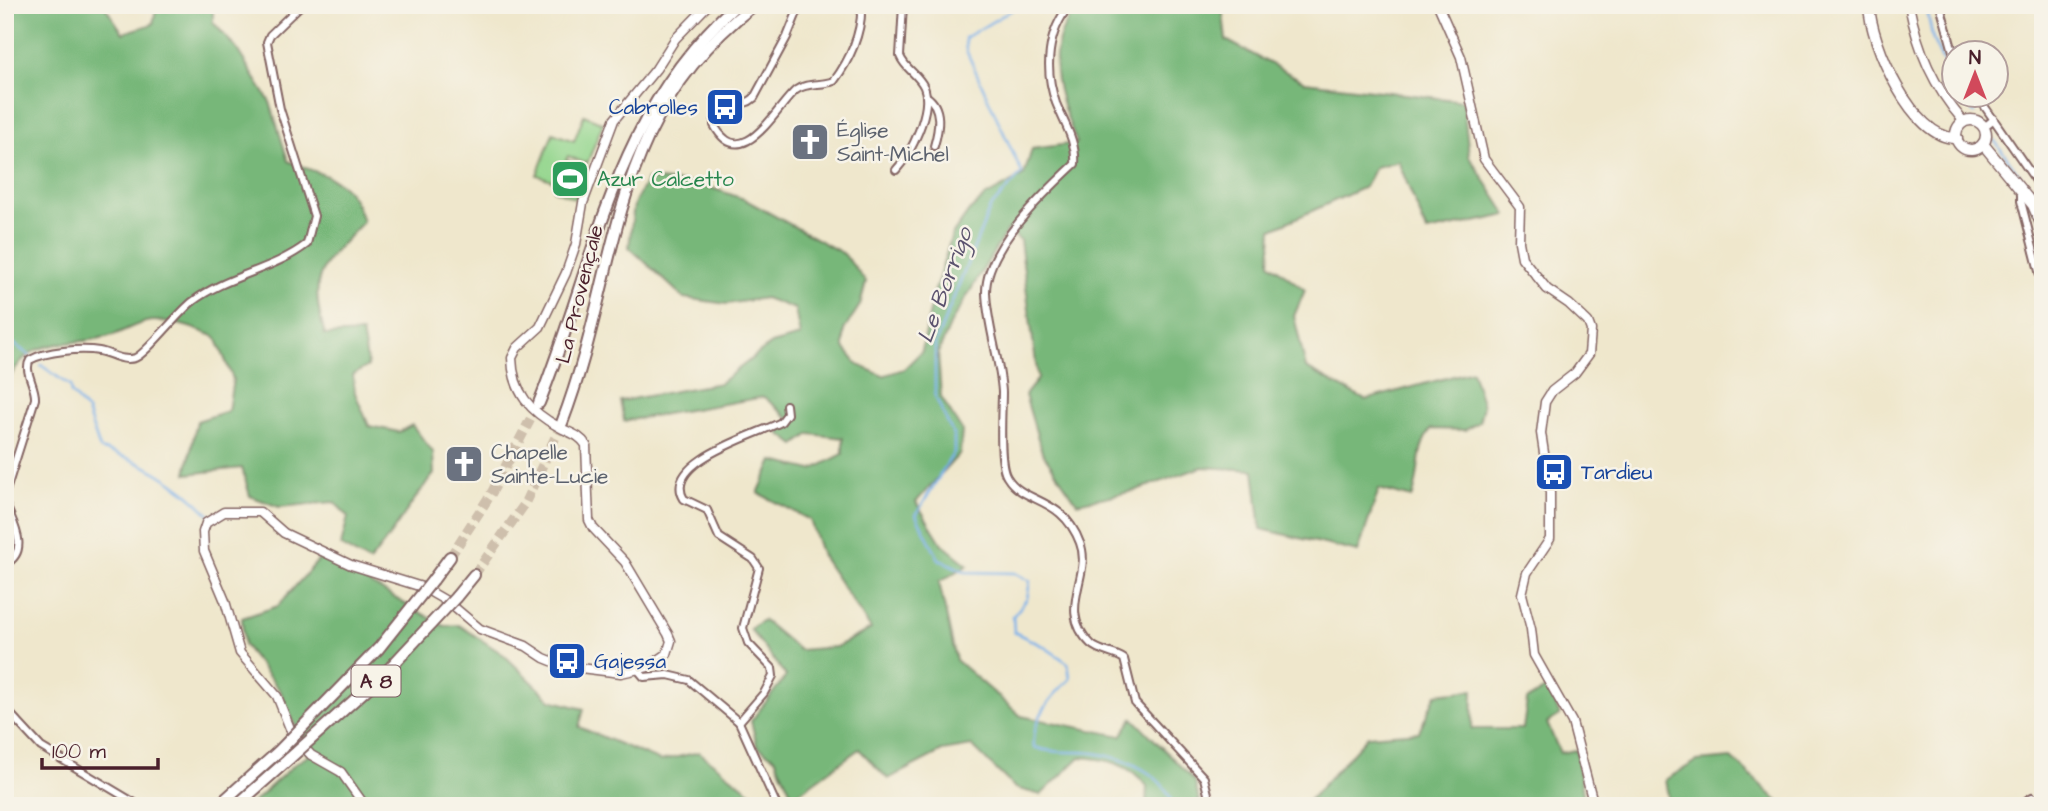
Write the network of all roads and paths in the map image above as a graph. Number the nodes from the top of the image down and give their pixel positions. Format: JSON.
{"nodes":[{"id":1,"x":301,"y":5,"type":"edge"},
{"id":2,"x":708,"y":5,"type":"edge"},
{"id":3,"x":736,"y":5,"type":"edge"},
{"id":4,"x":754,"y":5,"type":"edge"},
{"id":5,"x":800,"y":5,"type":"edge"},
{"id":6,"x":861,"y":5,"type":"edge"},
{"id":7,"x":903,"y":5,"type":"edge"},
{"id":8,"x":1070,"y":5,"type":"edge"},
{"id":9,"x":1438,"y":5,"type":"edge"},
{"id":10,"x":1869,"y":5,"type":"edge"},
{"id":11,"x":1909,"y":5,"type":"edge"},
{"id":12,"x":1940,"y":5,"type":"edge"},
{"id":13,"x":1949,"y":38,"type":"edge"},
{"id":14,"x":926,"y":96,"type":"junction"},
{"id":15,"x":1986,"y":108,"type":"edge"},
{"id":16,"x":1994,"y":119,"type":"junction"},
{"id":17,"x":1964,"y":122,"type":"junction"},
{"id":18,"x":1984,"y":127,"type":"junction"},
{"id":19,"x":1957,"y":138,"type":"junction"},
{"id":20,"x":1983,"y":144,"type":"junction"},
{"id":21,"x":934,"y":146,"type":"dead end"},
{"id":22,"x":896,"y":170,"type":"dead end"},
{"id":23,"x":2021,"y":189,"type":"junction"},
{"id":24,"x":2043,"y":191,"type":"edge"},
{"id":25,"x":2043,"y":228,"type":"edge"},
{"id":26,"x":2043,"y":287,"type":"edge"},
{"id":27,"x":539,"y":403,"type":"tunnel mouth"},
{"id":28,"x":786,"y":405,"type":"dead end"},
{"id":29,"x":562,"y":423,"type":"tunnel mouth"},
{"id":30,"x":5,"y":494,"type":"edge"},
{"id":31,"x":5,"y":502,"type":"edge"},
{"id":32,"x":450,"y":557,"type":"tunnel mouth"},
{"id":33,"x":5,"y":564,"type":"edge"},
{"id":34,"x":474,"y":575,"type":"tunnel mouth"},
{"id":35,"x":638,"y":670,"type":"junction"},
{"id":36,"x":5,"y":709,"type":"edge"},
{"id":37,"x":739,"y":722,"type":"junction"},
{"id":38,"x":140,"y":806,"type":"edge"},
{"id":39,"x":218,"y":806,"type":"edge"},
{"id":40,"x":236,"y":806,"type":"edge"},
{"id":41,"x":365,"y":806,"type":"edge"},
{"id":42,"x":777,"y":806,"type":"edge"},
{"id":43,"x":1211,"y":806,"type":"edge"},
{"id":44,"x":1594,"y":806,"type":"edge"},
{"id":45,"x":2026,"y":806,"type":"edge"},
{"id":46,"x":2040,"y":806,"type":"edge"}],
"edges":[{"from":1,"to":30,"type":"street"},
{"from":2,"to":35,"type":"street"},
{"from":3,"to":27,"type":"highway","name":"La Provençale"},
{"from":4,"to":29,"type":"highway","name":"La Provençale"},
{"from":5,"to":6,"type":"street"},
{"from":7,"to":14,"type":"street"},
{"from":8,"to":43,"type":"street"},
{"from":9,"to":44,"type":"street"},
{"from":10,"to":19,"type":"main road"},
{"from":11,"to":17,"type":"street"},
{"from":12,"to":13,"type":"street"},
{"from":14,"to":21,"type":"street"},
{"from":14,"to":22,"type":"street"},
{"from":15,"to":16,"type":"street"},
{"from":16,"to":18,"type":"street"},
{"from":16,"to":24,"type":"street"},
{"from":17,"to":18,"type":"main road"},
{"from":17,"to":19,"type":"main road"},
{"from":18,"to":20,"type":"main road"},
{"from":19,"to":20,"type":"main road"},
{"from":20,"to":23,"type":"main road"},
{"from":23,"to":25,"type":"main road"},
{"from":23,"to":26,"type":"street"},
{"from":28,"to":37,"type":"street"},
{"from":31,"to":33,"type":"street"},
{"from":32,"to":39,"type":"highway","number":"A 8","bridge":true},
{"from":34,"to":40,"type":"highway","number":"A 8","bridge":true},
{"from":35,"to":37,"type":"street"},
{"from":35,"to":41,"type":"street"},
{"from":36,"to":38,"type":"street"},
{"from":37,"to":42,"type":"street"},
{"from":45,"to":46,"type":"street"}]}
